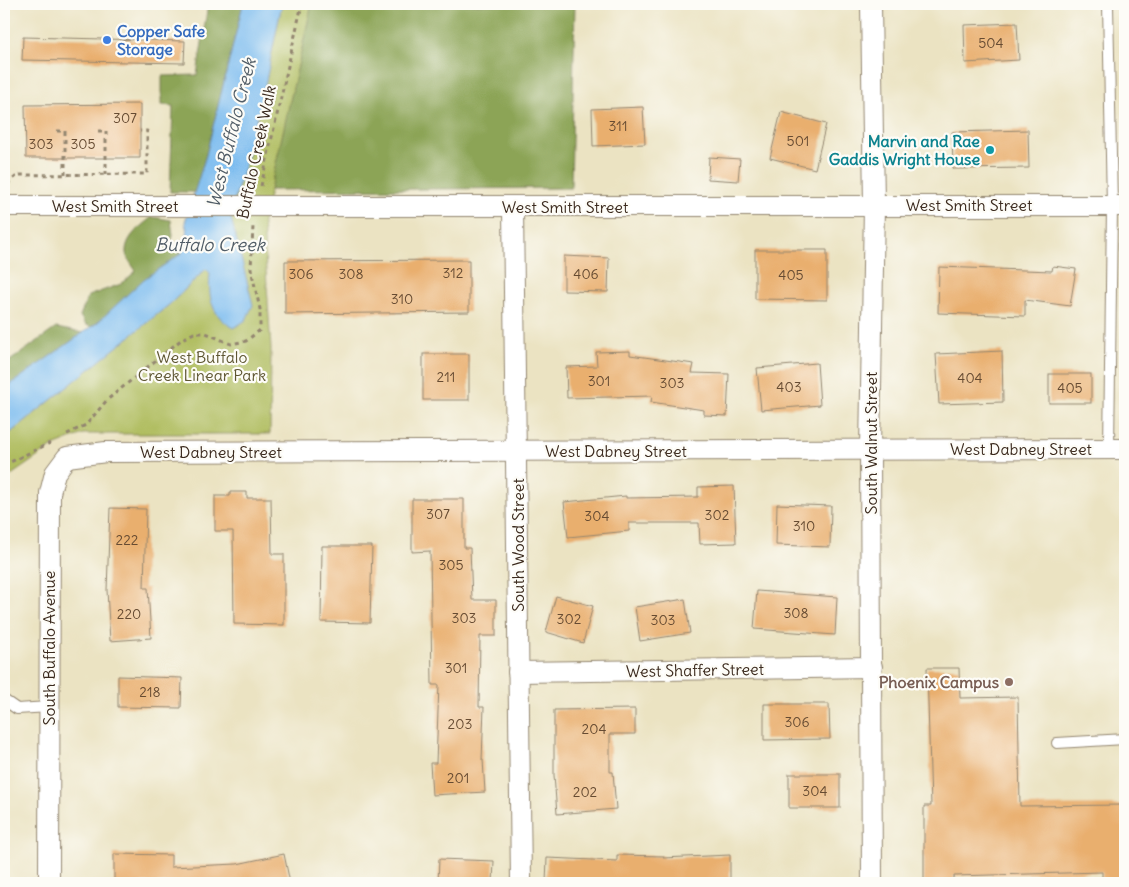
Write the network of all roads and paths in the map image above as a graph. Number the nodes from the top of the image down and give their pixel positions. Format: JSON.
{"nodes":[{"id":1,"x":302,"y":4,"type":"edge"},
{"id":2,"x":871,"y":4,"type":"edge"},
{"id":3,"x":1108,"y":4,"type":"edge"},
{"id":4,"x":56,"y":131,"type":"dead end"},
{"id":5,"x":98,"y":131,"type":"dead end"},
{"id":6,"x":140,"y":131,"type":"dead end"},
{"id":7,"x":65,"y":174,"type":"junction"},
{"id":8,"x":106,"y":174,"type":"junction"},
{"id":9,"x":5,"y":186,"type":"dead end"},
{"id":10,"x":874,"y":205,"type":"junction"},
{"id":11,"x":4,"y":206,"type":"edge"},
{"id":12,"x":1119,"y":206,"type":"edge"},
{"id":13,"x":258,"y":207,"type":"junction"},
{"id":14,"x":513,"y":207,"type":"junction"},
{"id":15,"x":60,"y":439,"type":"dead end"},
{"id":16,"x":53,"y":441,"type":"dead end"},
{"id":17,"x":1117,"y":449,"type":"edge"},
{"id":18,"x":870,"y":450,"type":"junction"},
{"id":19,"x":518,"y":451,"type":"junction"},
{"id":20,"x":106,"y":452,"type":"joint"},
{"id":21,"x":4,"y":465,"type":"edge"},
{"id":22,"x":872,"y":667,"type":"junction"},
{"id":23,"x":518,"y":672,"type":"junction"},
{"id":24,"x":4,"y":700,"type":"edge"},
{"id":25,"x":49,"y":707,"type":"junction"},
{"id":26,"x":1125,"y":739,"type":"edge"},
{"id":27,"x":1058,"y":743,"type":"dead end"},
{"id":28,"x":49,"y":883,"type":"edge"},
{"id":29,"x":521,"y":883,"type":"edge"},
{"id":30,"x":872,"y":883,"type":"edge"}],
"edges":[{"from":1,"to":13,"type":"path","name":"Buffalo Creek Walk"},
{"from":2,"to":10,"type":"street","name":"South Walnut Street"},
{"from":3,"to":12,"type":"lane"},
{"from":4,"to":7,"type":"path"},
{"from":5,"to":8,"type":"path"},
{"from":6,"to":8,"type":"path"},
{"from":7,"to":8,"type":"path"},
{"from":7,"to":9,"type":"path"},
{"from":10,"to":12,"type":"street","name":"West Smith Street"},
{"from":10,"to":14,"type":"street","name":"West Smith Street"},
{"from":10,"to":18,"type":"street","name":"South Walnut Street"},
{"from":11,"to":13,"type":"street","name":"West Smith Street"},
{"from":12,"to":17,"type":"lane"},
{"from":13,"to":14,"type":"street","name":"West Smith Street"},
{"from":13,"to":15,"type":"path","name":"Buffalo Creek Walk"},
{"from":14,"to":19,"type":"street","name":"South Wood Street"},
{"from":16,"to":21,"type":"path"},
{"from":17,"to":18,"type":"street","name":"West Dabney Street"},
{"from":18,"to":19,"type":"street","name":"West Dabney Street"},
{"from":18,"to":22,"type":"street","name":"South Walnut Street"},
{"from":19,"to":20,"type":"street","name":"West Dabney Street"},
{"from":19,"to":23,"type":"street","name":"South Wood Street"},
{"from":20,"to":25,"type":"street","name":"South Buffalo Avenue"},
{"from":22,"to":23,"type":"street","name":"West Shaffer Street"},
{"from":22,"to":30,"type":"street","name":"South Walnut Street"},
{"from":23,"to":29,"type":"street","name":"South Wood Street"},
{"from":24,"to":25,"type":"lane"},
{"from":25,"to":28,"type":"street","name":"South Buffalo Avenue"},
{"from":26,"to":27,"type":"lane"}]}
